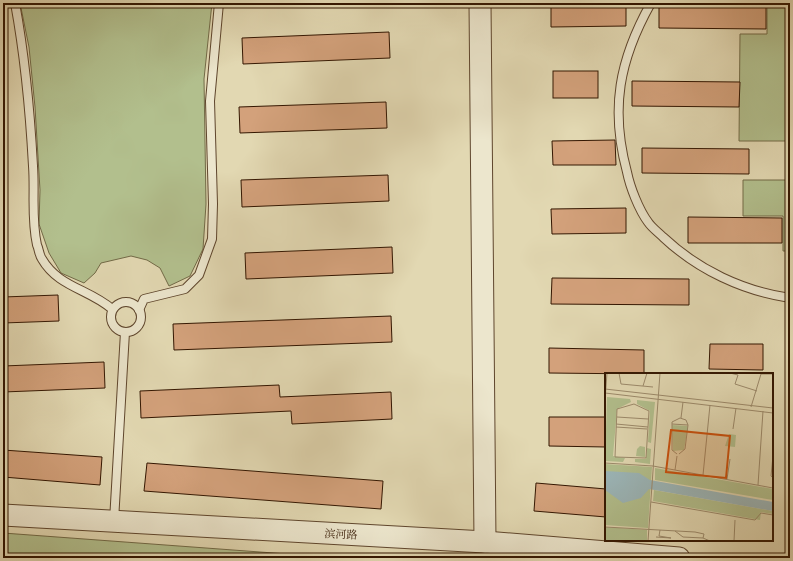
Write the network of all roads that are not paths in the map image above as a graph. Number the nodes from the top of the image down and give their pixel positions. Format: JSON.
{"nodes":[{"id":1,"x":15,"y":3,"type":"edge"},
{"id":2,"x":219,"y":3,"type":"edge"},
{"id":3,"x":480,"y":3,"type":"edge"},
{"id":4,"x":651,"y":3,"type":"edge"},
{"id":5,"x":790,"y":298,"type":"edge"},
{"id":6,"x":112,"y":309,"type":"junction"},
{"id":7,"x":139,"y":310,"type":"junction"},
{"id":8,"x":125,"y":332,"type":"junction"},
{"id":9,"x":3,"y":515,"type":"edge"},
{"id":10,"x":114,"y":521,"type":"junction"},
{"id":11,"x":485,"y":542,"type":"junction"},
{"id":12,"x":679,"y":558,"type":"edge"}],
"edges":[{"from":1,"to":6,"type":"lane"},
{"from":2,"to":7,"type":"lane"},
{"from":3,"to":11,"type":"street"},
{"from":4,"to":5,"type":"lane"},
{"from":6,"to":7,"type":"lane"},
{"from":6,"to":8,"type":"lane"},
{"from":7,"to":8,"type":"lane"},
{"from":8,"to":10,"type":"lane"},
{"from":9,"to":10,"type":"street","name":"滨河路"},
{"from":10,"to":11,"type":"street","name":"滨河路"},
{"from":11,"to":12,"type":"street","name":"滨河路"}]}
